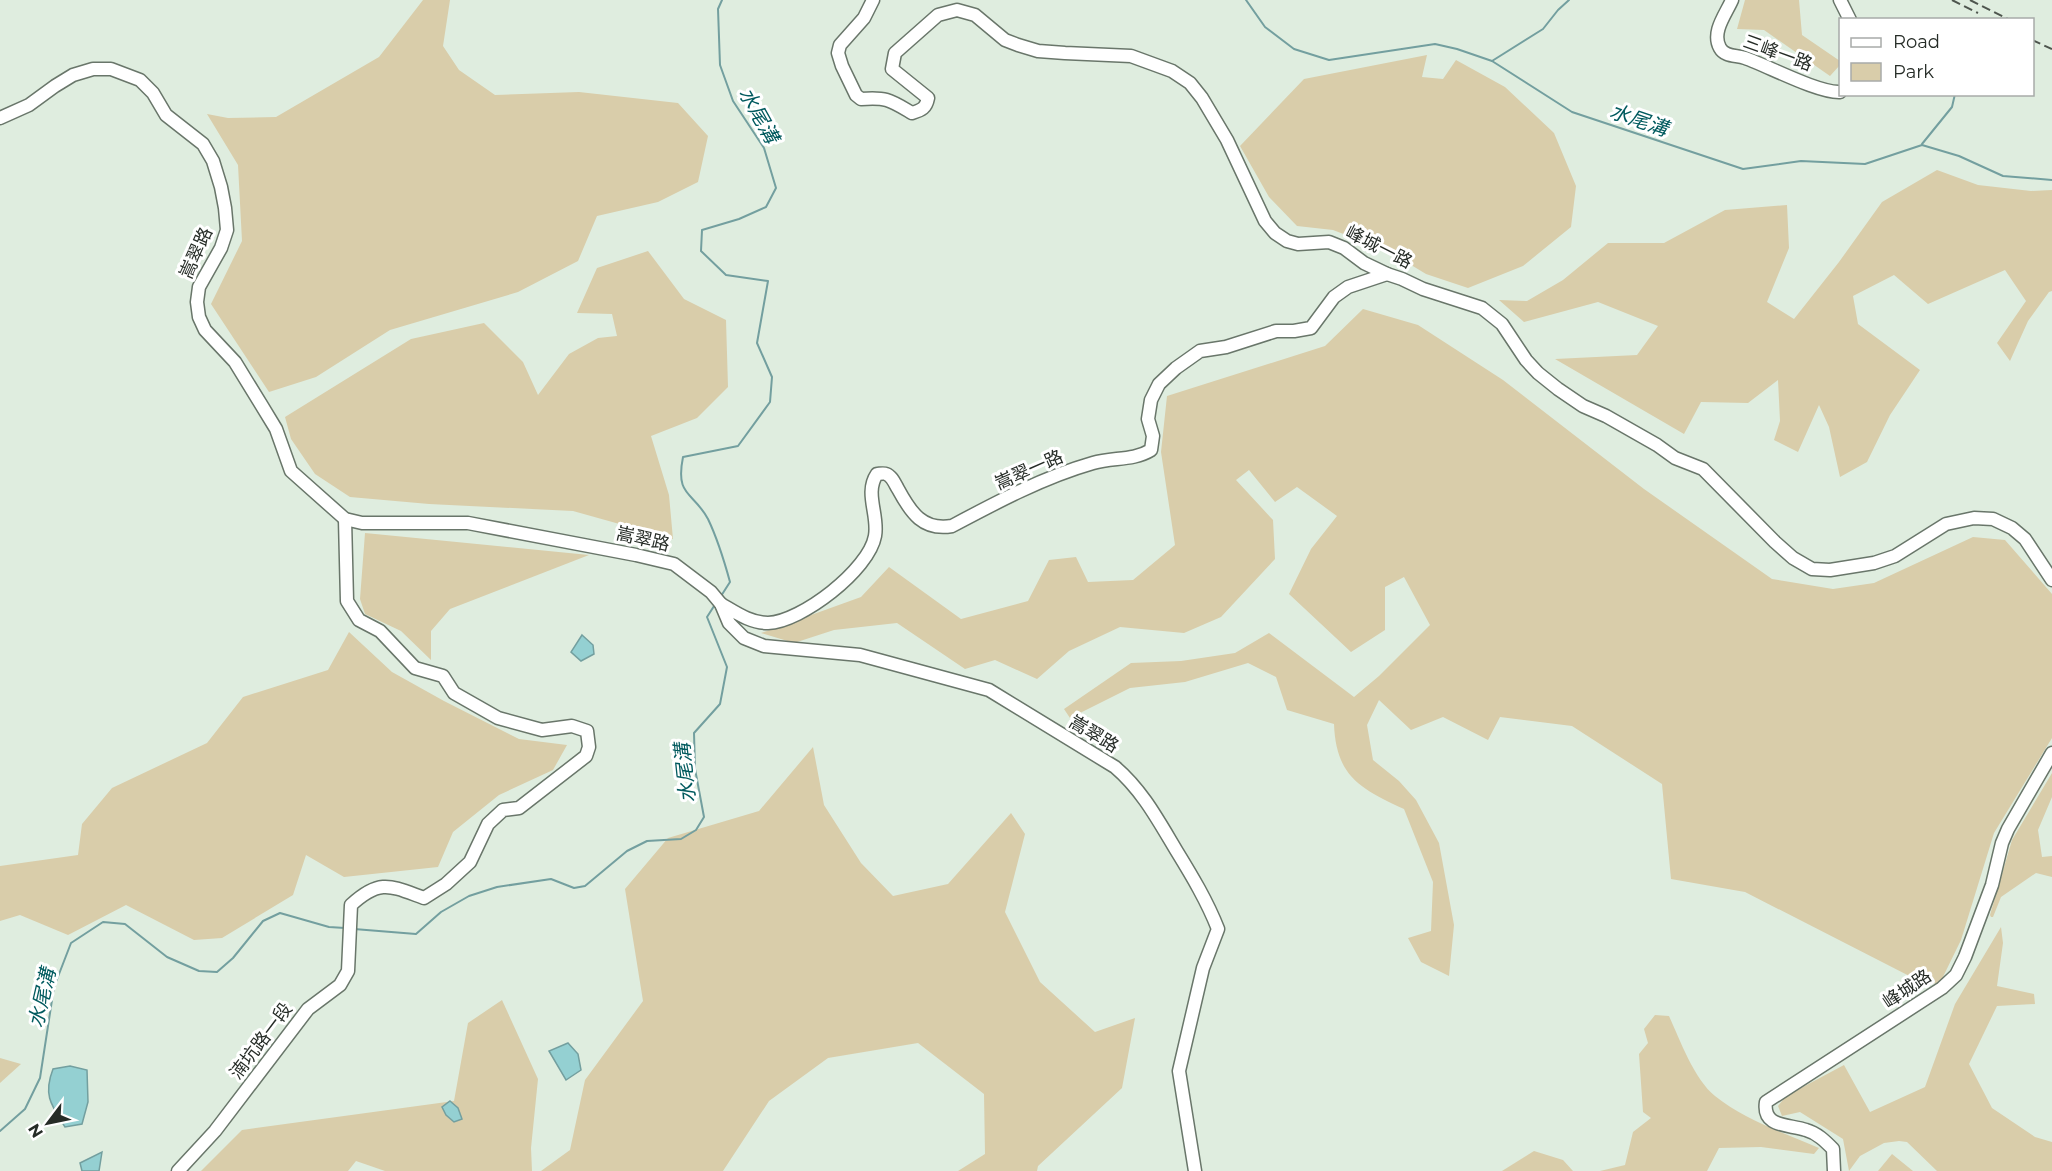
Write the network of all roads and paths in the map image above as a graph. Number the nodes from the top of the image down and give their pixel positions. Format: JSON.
{"nodes":[{"id":1,"x":873,"y":0,"type":"edge"},
{"id":2,"x":1731,"y":0,"type":"edge"},
{"id":3,"x":1840,"y":0,"type":"edge"},
{"id":4,"x":1849,"y":18,"type":"edge"},
{"id":5,"x":1839,"y":92,"type":"edge"},
{"id":6,"x":0,"y":118,"type":"edge"},
{"id":7,"x":1387,"y":274,"type":"junction"},
{"id":8,"x":345,"y":519,"type":"junction"},
{"id":9,"x":2052,"y":580,"type":"edge"},
{"id":10,"x":721,"y":604,"type":"junction"},
{"id":11,"x":2052,"y":753,"type":"edge"},
{"id":12,"x":178,"y":1171,"type":"edge"},
{"id":13,"x":1195,"y":1171,"type":"edge"},
{"id":14,"x":1834,"y":1171,"type":"edge"}],
"edges":[{"from":1,"to":7,"type":"street","name":"峰城一路"},
{"from":2,"to":5,"type":"street","name":"三峰一路"},
{"from":3,"to":4,"type":"street"},
{"from":6,"to":8,"type":"street","name":"嵩翠路"},
{"from":7,"to":9,"type":"street","name":"峰城一路"},
{"from":7,"to":10,"type":"street","name":"嵩翠一路"},
{"from":8,"to":10,"type":"street","name":"嵩翠路"},
{"from":8,"to":12,"type":"street","name":"湳坑路一段"},
{"from":10,"to":13,"type":"street","name":"嵩翠路"},
{"from":11,"to":14,"type":"street","name":"峰城路"}]}
